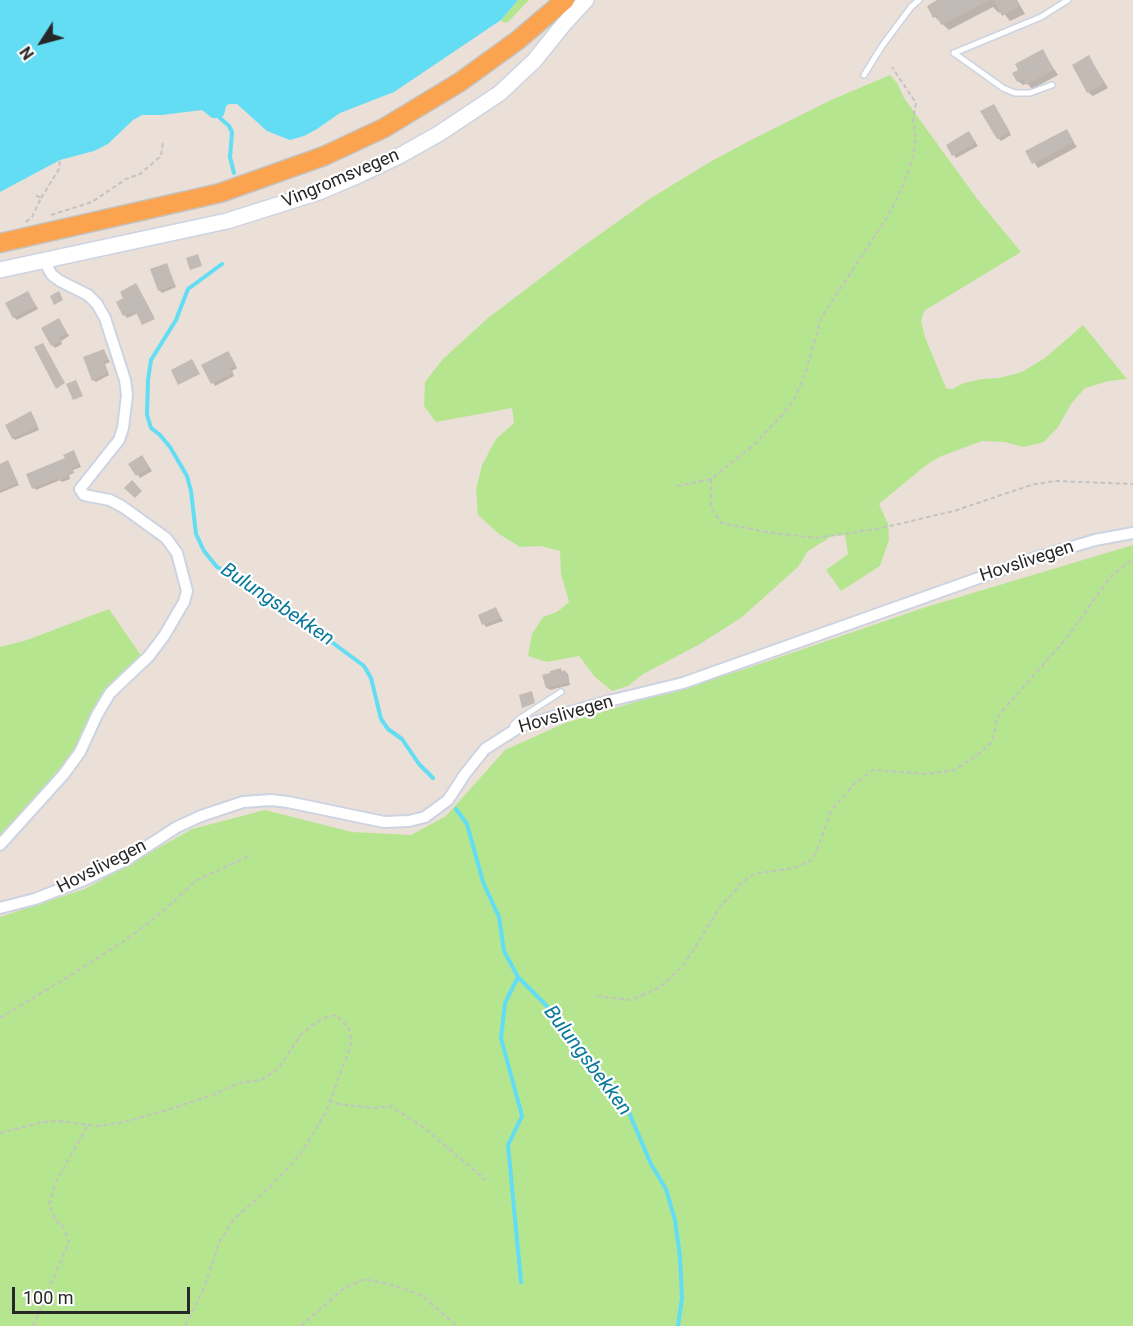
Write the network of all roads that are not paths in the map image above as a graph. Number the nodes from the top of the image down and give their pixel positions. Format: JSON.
{"nodes":[{"id":1,"x":565,"y":0,"type":"edge"},
{"id":2,"x":586,"y":0,"type":"edge"},
{"id":3,"x":919,"y":0,"type":"edge"},
{"id":4,"x":1068,"y":0,"type":"edge"},
{"id":5,"x":864,"y":75,"type":"dead end"},
{"id":6,"x":1052,"y":85,"type":"dead end"},
{"id":7,"x":0,"y":243,"type":"edge"},
{"id":8,"x":44,"y":261,"type":"junction"},
{"id":9,"x":0,"y":270,"type":"edge"},
{"id":10,"x":1133,"y":532,"type":"edge"},
{"id":11,"x":561,"y":692,"type":"dead end"},
{"id":12,"x":512,"y":730,"type":"junction"},
{"id":13,"x":0,"y":845,"type":"edge"},
{"id":14,"x":0,"y":908,"type":"edge"}],
"edges":[{"from":1,"to":7,"type":"highway"},
{"from":2,"to":8,"type":"main road","name":"Vingromsvegen"},
{"from":3,"to":5,"type":"lane"},
{"from":4,"to":6,"type":"lane"},
{"from":8,"to":9,"type":"main road","name":"Vingromsvegen"},
{"from":8,"to":13,"type":"street"},
{"from":10,"to":12,"type":"street","name":"Hovslivegen"},
{"from":11,"to":12,"type":"lane"},
{"from":12,"to":14,"type":"street","name":"Hovslivegen"}]}
